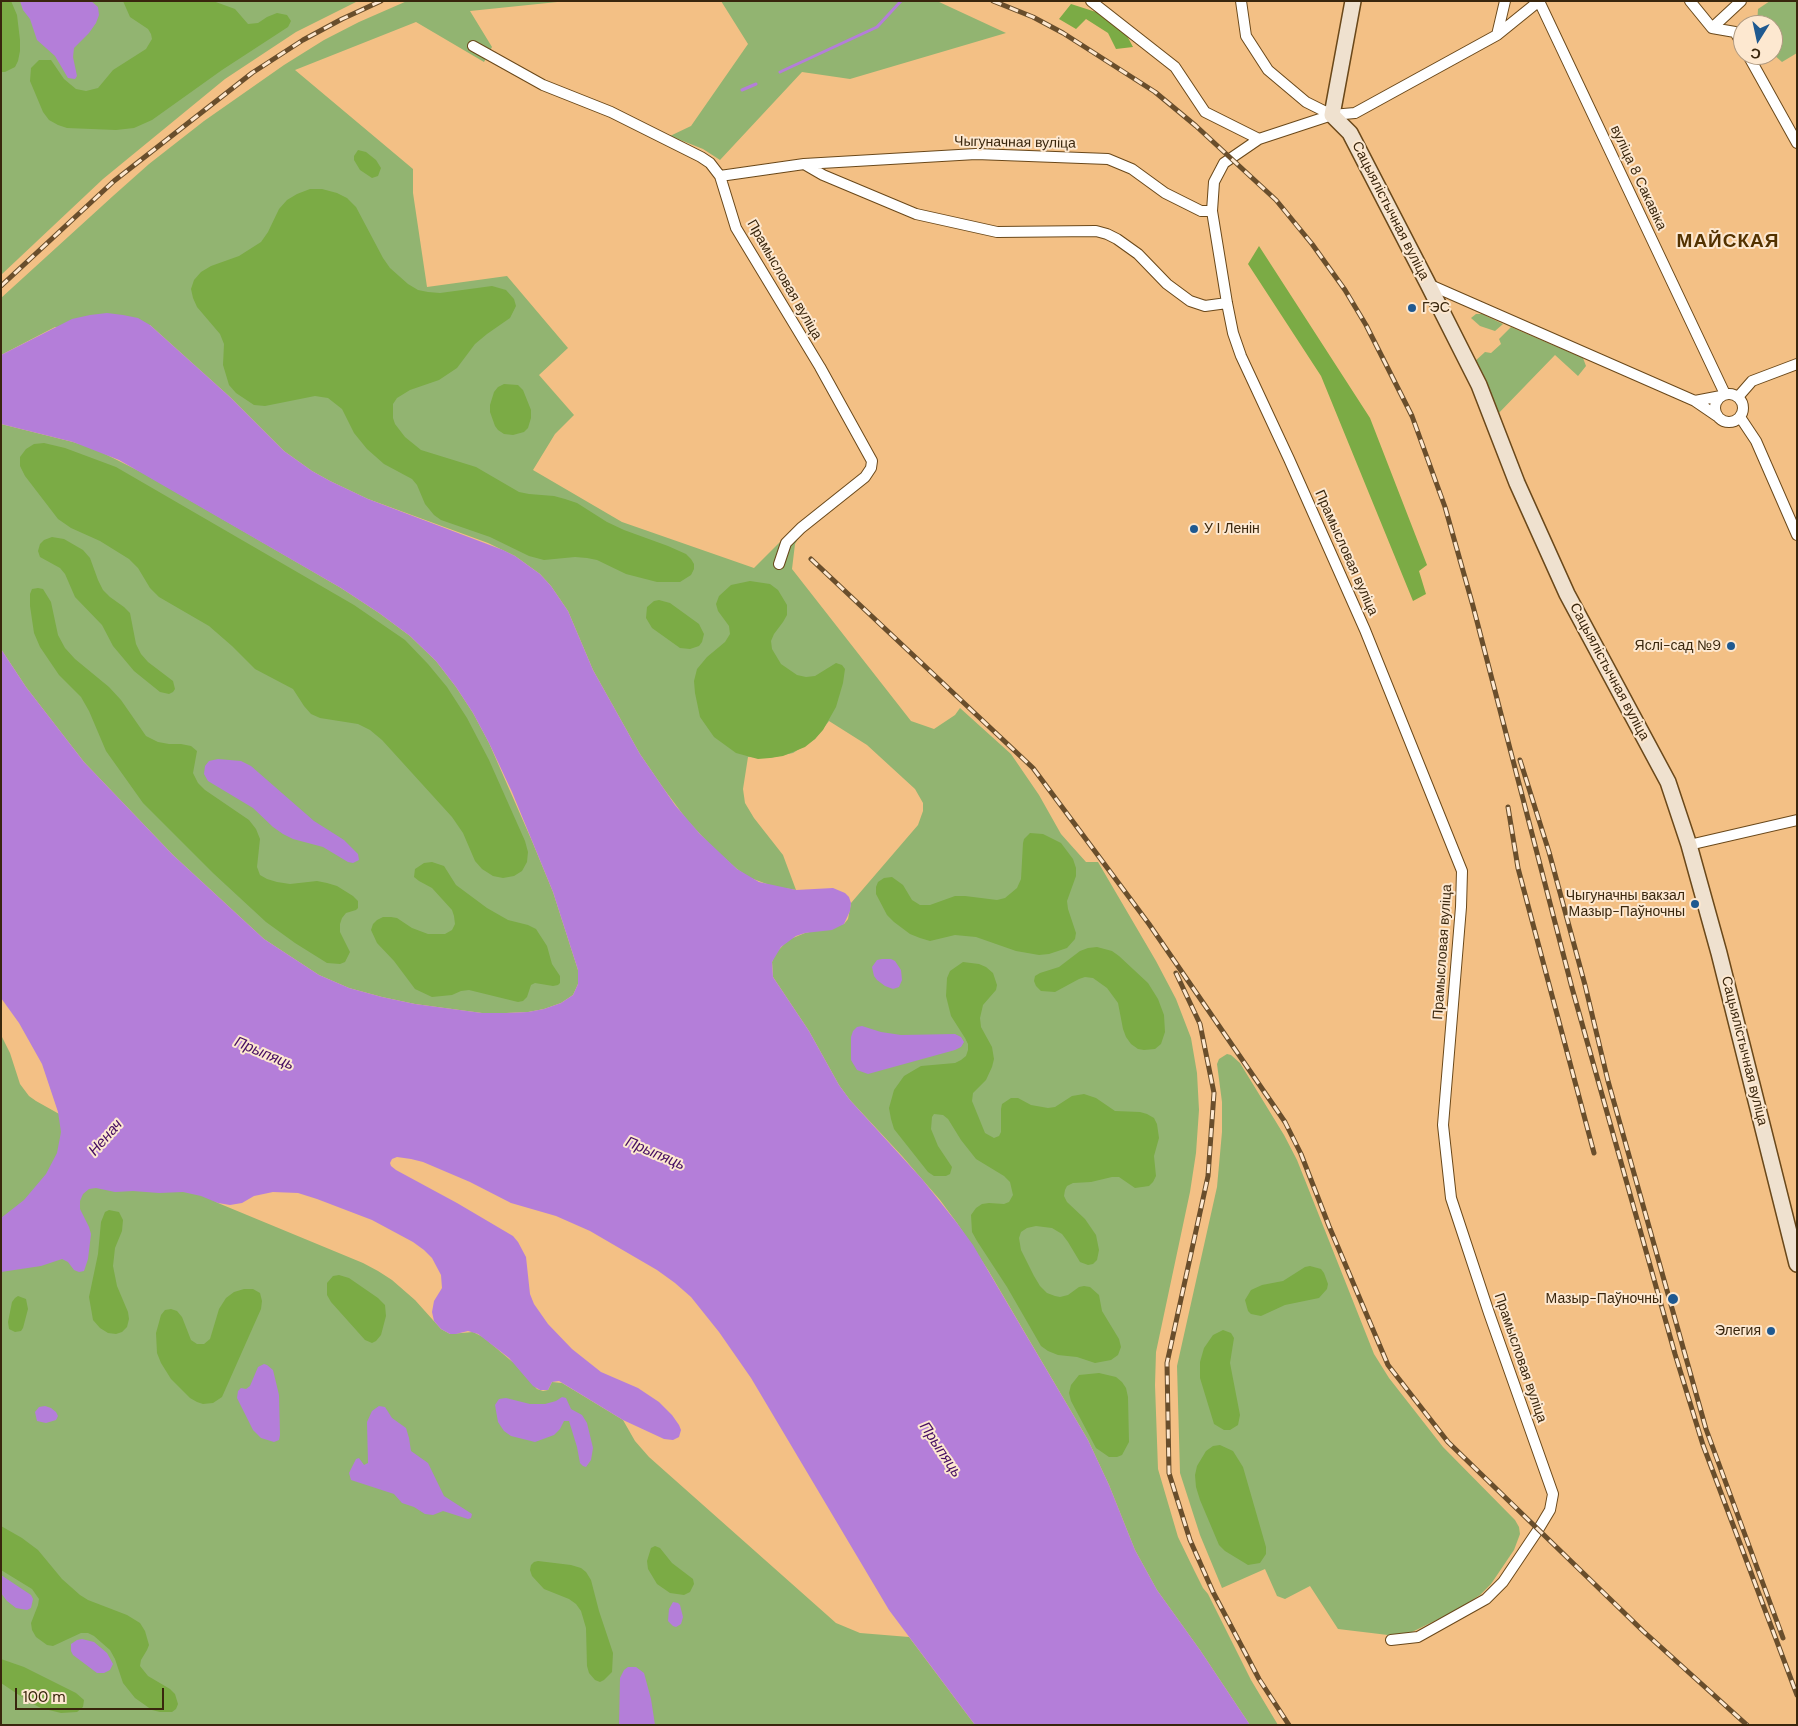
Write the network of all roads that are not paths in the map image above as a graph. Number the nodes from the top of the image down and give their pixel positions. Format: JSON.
{"nodes":[{"id":1,"x":1091,"y":1,"type":"edge"},
{"id":2,"x":1241,"y":1,"type":"edge"},
{"id":3,"x":1353,"y":1,"type":"edge"},
{"id":4,"x":1504,"y":1,"type":"edge"},
{"id":5,"x":1539,"y":1,"type":"edge"},
{"id":6,"x":1690,"y":1,"type":"edge"},
{"id":7,"x":1742,"y":1,"type":"edge"},
{"id":8,"x":1712,"y":28,"type":"junction"},
{"id":9,"x":1733,"y":32,"type":"edge"},
{"id":10,"x":1497,"y":35,"type":"junction"},
{"id":11,"x":473,"y":46,"type":"dead end"},
{"id":12,"x":1754,"y":65,"type":"edge"},
{"id":13,"x":1332,"y":115,"type":"junction"},
{"id":14,"x":1259,"y":139,"type":"junction"},
{"id":15,"x":1797,"y":144,"type":"edge"},
{"id":16,"x":804,"y":164,"type":"junction"},
{"id":17,"x":720,"y":176,"type":"junction"},
{"id":18,"x":1212,"y":211,"type":"junction"},
{"id":19,"x":1428,"y":284,"type":"junction"},
{"id":20,"x":1227,"y":303,"type":"junction"},
{"id":21,"x":1797,"y":364,"type":"edge"},
{"id":22,"x":1723,"y":395,"type":"junction"},
{"id":23,"x":1738,"y":397,"type":"junction"},
{"id":24,"x":1694,"y":401,"type":"junction"},
{"id":25,"x":1717,"y":416,"type":"junction"},
{"id":26,"x":1740,"y":417,"type":"junction"},
{"id":27,"x":1797,"y":535,"type":"edge"},
{"id":28,"x":779,"y":564,"type":"dead end"},
{"id":29,"x":1797,"y":820,"type":"edge"},
{"id":30,"x":1689,"y":845,"type":"junction"},
{"id":31,"x":1797,"y":1264,"type":"edge"},
{"id":32,"x":1391,"y":1640,"type":"dead end"}],
"edges":[{"from":1,"to":14,"type":"street"},
{"from":2,"to":13,"type":"street","name":"Сацыялістычная вуліца"},
{"from":3,"to":13,"type":"street"},
{"from":4,"to":10,"type":"street"},
{"from":5,"to":10,"type":"street","name":"Прамысловая вуліца"},
{"from":5,"to":22,"type":"street","name":"вуліца 8 Сакавіка"},
{"from":6,"to":8,"type":"street"},
{"from":7,"to":8,"type":"street"},
{"from":8,"to":9,"type":"street"},
{"from":10,"to":13,"type":"street","name":"Прамысловая вуліца"},
{"from":11,"to":17,"type":"street","name":"Прамысловая вуліца"},
{"from":12,"to":15,"type":"street"},
{"from":13,"to":14,"type":"street","name":"Прамысловая вуліца"},
{"from":13,"to":19,"type":"street","name":"Сацыялістычная вуліца"},
{"from":14,"to":18,"type":"street","name":"Прамысловая вуліца"},
{"from":16,"to":17,"type":"street","name":"Чыгуначная вуліца"},
{"from":16,"to":18,"type":"street","name":"Чыгуначная вуліца"},
{"from":16,"to":20,"type":"street"},
{"from":17,"to":28,"type":"street","name":"Прамысловая вуліца"},
{"from":18,"to":20,"type":"street","name":"Прамысловая вуліца"},
{"from":19,"to":24,"type":"street"},
{"from":19,"to":30,"type":"street","name":"Сацыялістычная вуліца"},
{"from":20,"to":32,"type":"street","name":"Прамысловая вуліца"},
{"from":21,"to":23,"type":"street"},
{"from":22,"to":23,"type":"street"},
{"from":22,"to":24,"type":"street"},
{"from":22,"to":25,"type":"street"},
{"from":23,"to":26,"type":"street"},
{"from":24,"to":25,"type":"street"},
{"from":25,"to":26,"type":"street"},
{"from":26,"to":27,"type":"street"},
{"from":29,"to":30,"type":"street"},
{"from":30,"to":31,"type":"street","name":"Сацыялістычная вуліца"}]}
